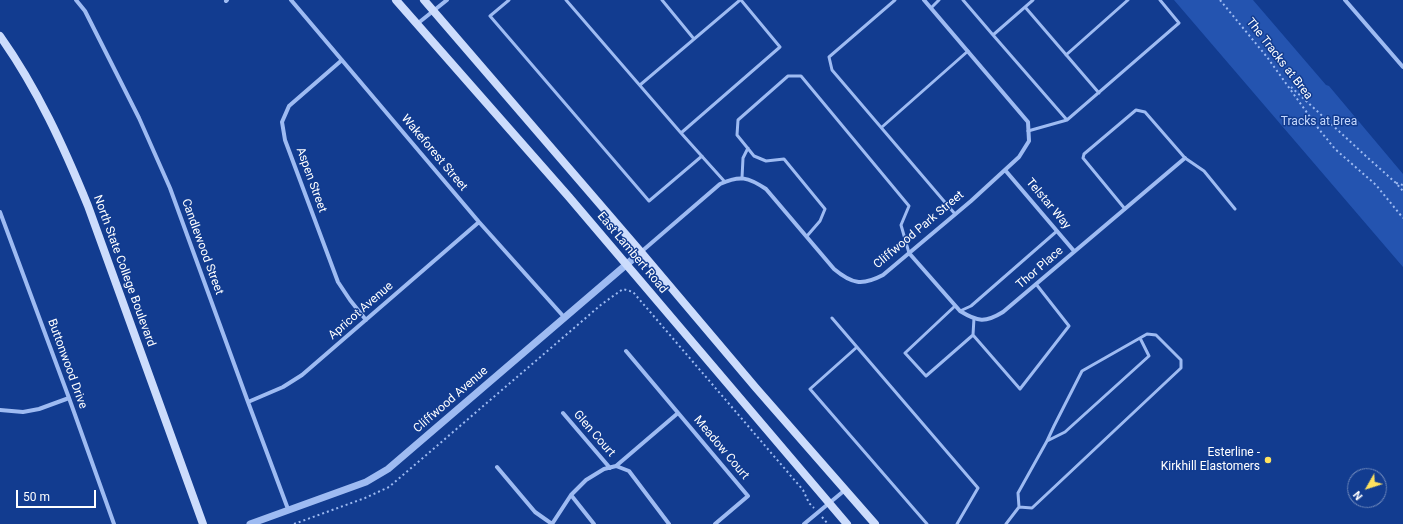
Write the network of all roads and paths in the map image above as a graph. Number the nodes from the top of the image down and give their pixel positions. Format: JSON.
{"nodes":[{"id":1,"x":76,"y":0,"type":"edge"},
{"id":2,"x":291,"y":0,"type":"edge"},
{"id":3,"x":396,"y":0,"type":"edge"},
{"id":4,"x":424,"y":0,"type":"edge"},
{"id":5,"x":447,"y":0,"type":"edge"},
{"id":6,"x":509,"y":0,"type":"edge"},
{"id":7,"x":566,"y":0,"type":"edge"},
{"id":8,"x":662,"y":0,"type":"edge"},
{"id":9,"x":740,"y":0,"type":"edge"},
{"id":10,"x":895,"y":0,"type":"edge"},
{"id":11,"x":924,"y":0,"type":"edge"},
{"id":12,"x":940,"y":0,"type":"edge"},
{"id":13,"x":963,"y":0,"type":"edge"},
{"id":14,"x":1033,"y":0,"type":"edge"},
{"id":15,"x":1128,"y":0,"type":"edge"},
{"id":16,"x":1160,"y":0,"type":"edge"},
{"id":17,"x":1220,"y":0,"type":"edge"},
{"id":18,"x":1345,"y":0,"type":"edge"},
{"id":19,"x":931,"y":8,"type":"junction"},
{"id":20,"x":1025,"y":8,"type":"junction"},
{"id":21,"x":434,"y":10,"type":"junction"},
{"id":22,"x":417,"y":24,"type":"junction"},
{"id":23,"x":993,"y":35,"type":"junction"},
{"id":24,"x":0,"y":36,"type":"edge"},
{"id":25,"x":694,"y":39,"type":"junction"},
{"id":26,"x":968,"y":51,"type":"junction"},
{"id":27,"x":1066,"y":55,"type":"junction"},
{"id":28,"x":342,"y":60,"type":"junction"},
{"id":29,"x":1403,"y":67,"type":"edge"},
{"id":30,"x":1287,"y":83,"type":"junction"},
{"id":31,"x":640,"y":85,"type":"junction"},
{"id":32,"x":1098,"y":92,"type":"junction"},
{"id":33,"x":1067,"y":120,"type":"junction"},
{"id":34,"x":882,"y":127,"type":"junction"},
{"id":35,"x":1028,"y":131,"type":"junction"},
{"id":36,"x":681,"y":133,"type":"junction"},
{"id":37,"x":748,"y":148,"type":"junction"},
{"id":38,"x":702,"y":156,"type":"junction"},
{"id":39,"x":1185,"y":158,"type":"junction"},
{"id":40,"x":1005,"y":170,"type":"junction"},
{"id":41,"x":742,"y":178,"type":"junction"},
{"id":42,"x":726,"y":182,"type":"junction"},
{"id":43,"x":1396,"y":183,"type":"junction"},
{"id":44,"x":1403,"y":185,"type":"edge"},
{"id":45,"x":1403,"y":191,"type":"edge"},
{"id":46,"x":1125,"y":209,"type":"junction"},
{"id":47,"x":1235,"y":209,"type":"dead end"},
{"id":48,"x":0,"y":212,"type":"edge"},
{"id":49,"x":955,"y":214,"type":"junction"},
{"id":50,"x":1403,"y":218,"type":"edge"},
{"id":51,"x":479,"y":222,"type":"junction"},
{"id":52,"x":1057,"y":231,"type":"junction"},
{"id":53,"x":806,"y":236,"type":"junction"},
{"id":54,"x":641,"y":252,"type":"junction"},
{"id":55,"x":1074,"y":252,"type":"junction"},
{"id":56,"x":909,"y":253,"type":"junction"},
{"id":57,"x":626,"y":265,"type":"junction"},
{"id":58,"x":1036,"y":284,"type":"junction"},
{"id":59,"x":955,"y":306,"type":"junction"},
{"id":60,"x":960,"y":311,"type":"junction"},
{"id":61,"x":564,"y":317,"type":"junction"},
{"id":62,"x":832,"y":318,"type":"dead end"},
{"id":63,"x":974,"y":318,"type":"junction"},
{"id":64,"x":366,"y":320,"type":"junction"},
{"id":65,"x":973,"y":334,"type":"junction"},
{"id":66,"x":1140,"y":338,"type":"junction"},
{"id":67,"x":857,"y":348,"type":"junction"},
{"id":68,"x":626,"y":351,"type":"dead end"},
{"id":69,"x":69,"y":398,"type":"junction"},
{"id":70,"x":248,"y":402,"type":"junction"},
{"id":71,"x":0,"y":410,"type":"edge"},
{"id":72,"x":563,"y":413,"type":"dead end"},
{"id":73,"x":678,"y":413,"type":"junction"},
{"id":74,"x":1047,"y":441,"type":"junction"},
{"id":75,"x":616,"y":466,"type":"junction"},
{"id":76,"x":497,"y":467,"type":"dead end"},
{"id":77,"x":610,"y":468,"type":"junction"},
{"id":78,"x":845,"y":490,"type":"junction"},
{"id":79,"x":571,"y":495,"type":"junction"},
{"id":80,"x":829,"y":503,"type":"junction"},
{"id":81,"x":1019,"y":507,"type":"junction"},
{"id":82,"x":288,"y":509,"type":"junction"},
{"id":83,"x":818,"y":513,"type":"junction"},
{"id":84,"x":114,"y":524,"type":"edge"},
{"id":85,"x":203,"y":524,"type":"edge"},
{"id":86,"x":250,"y":524,"type":"edge"},
{"id":87,"x":294,"y":524,"type":"edge"},
{"id":88,"x":552,"y":524,"type":"edge"},
{"id":89,"x":594,"y":524,"type":"edge"},
{"id":90,"x":669,"y":524,"type":"edge"},
{"id":91,"x":715,"y":524,"type":"edge"},
{"id":92,"x":804,"y":524,"type":"edge"},
{"id":93,"x":828,"y":524,"type":"edge"},
{"id":94,"x":847,"y":524,"type":"edge"},
{"id":95,"x":875,"y":524,"type":"edge"},
{"id":96,"x":927,"y":524,"type":"edge"},
{"id":97,"x":957,"y":524,"type":"edge"},
{"id":98,"x":1006,"y":524,"type":"edge"}],
"edges":[{"from":1,"to":70,"type":"street","name":"Candlewood Street"},
{"from":2,"to":28,"type":"street","name":"Wakeforest Street"},
{"from":3,"to":22,"type":"main road","name":"East Lambert Road"},
{"from":4,"to":21,"type":"main road","name":"East Lambert Road"},
{"from":5,"to":21,"type":"street"},
{"from":6,"to":38,"type":"lane"},
{"from":7,"to":31,"type":"lane"},
{"from":8,"to":25,"type":"lane"},
{"from":9,"to":25,"type":"lane"},
{"from":9,"to":36,"type":"lane"},
{"from":10,"to":34,"type":"lane"},
{"from":11,"to":19,"type":"street"},
{"from":12,"to":19,"type":"lane"},
{"from":13,"to":23,"type":"lane"},
{"from":14,"to":20,"type":"lane"},
{"from":15,"to":27,"type":"lane"},
{"from":16,"to":32,"type":"lane"},
{"from":17,"to":30,"type":"path","name":"The Tracks at Brea"},
{"from":18,"to":29,"type":"street"},
{"from":19,"to":26,"type":"street"},
{"from":20,"to":23,"type":"lane"},
{"from":20,"to":27,"type":"lane"},
{"from":21,"to":22,"type":"street"},
{"from":21,"to":54,"type":"main road","name":"East Lambert Road"},
{"from":22,"to":57,"type":"main road","name":"East Lambert Road"},
{"from":23,"to":33,"type":"lane"},
{"from":24,"to":85,"type":"main road","name":"North State College Boulevard"},
{"from":25,"to":31,"type":"lane"},
{"from":26,"to":34,"type":"lane"},
{"from":26,"to":35,"type":"street"},
{"from":27,"to":32,"type":"lane"},
{"from":28,"to":51,"type":"street","name":"Wakeforest Street"},
{"from":28,"to":64,"type":"street","name":"Aspen Street"},
{"from":30,"to":43,"type":"path"},
{"from":30,"to":50,"type":"path","name":"The Tracks at Brea"},
{"from":31,"to":36,"type":"lane"},
{"from":32,"to":33,"type":"lane"},
{"from":33,"to":35,"type":"lane"},
{"from":34,"to":49,"type":"lane"},
{"from":35,"to":40,"type":"street","name":"Cliffwood Park Street"},
{"from":36,"to":38,"type":"lane"},
{"from":37,"to":41,"type":"lane"},
{"from":37,"to":53,"type":"lane"},
{"from":37,"to":56,"type":"lane"},
{"from":38,"to":42,"type":"lane"},
{"from":39,"to":46,"type":"street","name":"Thor Place"},
{"from":39,"to":46,"type":"lane"},
{"from":39,"to":47,"type":"lane"},
{"from":40,"to":49,"type":"street","name":"Cliffwood Park Street"},
{"from":40,"to":52,"type":"street","name":"Telstar Way"},
{"from":41,"to":42,"type":"street"},
{"from":41,"to":53,"type":"street","name":"Cliffwood Park Street"},
{"from":42,"to":54,"type":"street"},
{"from":43,"to":44,"type":"path"},
{"from":43,"to":45,"type":"path"},
{"from":46,"to":55,"type":"street","name":"Thor Place"},
{"from":48,"to":69,"type":"street","name":"Buttonwood Drive"},
{"from":49,"to":56,"type":"street","name":"Cliffwood Park Street"},
{"from":51,"to":61,"type":"street","name":"Wakeforest Street"},
{"from":51,"to":64,"type":"street","name":"Apricot Avenue"},
{"from":52,"to":55,"type":"street","name":"Telstar Way"},
{"from":52,"to":60,"type":"lane"},
{"from":53,"to":56,"type":"street","name":"Cliffwood Park Street"},
{"from":54,"to":57,"type":"street","name":"Cliffwood Avenue"},
{"from":54,"to":78,"type":"main road","name":"East Lambert Road"},
{"from":55,"to":58,"type":"street","name":"Thor Place"},
{"from":56,"to":59,"type":"street","name":"Thor Place"},
{"from":57,"to":61,"type":"street","name":"Cliffwood Avenue"},
{"from":57,"to":80,"type":"main road","name":"East Lambert Road"},
{"from":58,"to":63,"type":"street","name":"Thor Place"},
{"from":58,"to":65,"type":"lane"},
{"from":59,"to":60,"type":"street","name":"Thor Place"},
{"from":59,"to":65,"type":"lane"},
{"from":60,"to":63,"type":"street","name":"Thor Place"},
{"from":61,"to":82,"type":"street","name":"Cliffwood Avenue"},
{"from":62,"to":67,"type":"lane"},
{"from":63,"to":65,"type":"lane"},
{"from":64,"to":70,"type":"street","name":"Apricot Avenue"},
{"from":66,"to":74,"type":"lane"},
{"from":66,"to":74,"type":"lane"},
{"from":66,"to":81,"type":"lane"},
{"from":67,"to":96,"type":"lane"},
{"from":67,"to":97,"type":"lane"},
{"from":68,"to":73,"type":"street","name":"Meadow Court"},
{"from":69,"to":71,"type":"street"},
{"from":69,"to":84,"type":"street","name":"Buttonwood Drive"},
{"from":70,"to":82,"type":"street","name":"Candlewood Street"},
{"from":72,"to":77,"type":"street","name":"Glen Court"},
{"from":73,"to":75,"type":"street","name":"Meadow Court"},
{"from":73,"to":91,"type":"street","name":"Meadow Court"},
{"from":74,"to":81,"type":"lane"},
{"from":75,"to":77,"type":"street"},
{"from":75,"to":90,"type":"street"},
{"from":76,"to":88,"type":"street"},
{"from":77,"to":79,"type":"street"},
{"from":78,"to":80,"type":"street"},
{"from":78,"to":95,"type":"main road","name":"East Lambert Road"},
{"from":79,"to":88,"type":"street"},
{"from":79,"to":89,"type":"street"},
{"from":80,"to":83,"type":"street"},
{"from":80,"to":94,"type":"main road","name":"East Lambert Road"},
{"from":81,"to":98,"type":"lane"},
{"from":82,"to":86,"type":"street","name":"Cliffwood Avenue"},
{"from":83,"to":87,"type":"path"},
{"from":83,"to":92,"type":"street"},
{"from":83,"to":93,"type":"path"}]}
